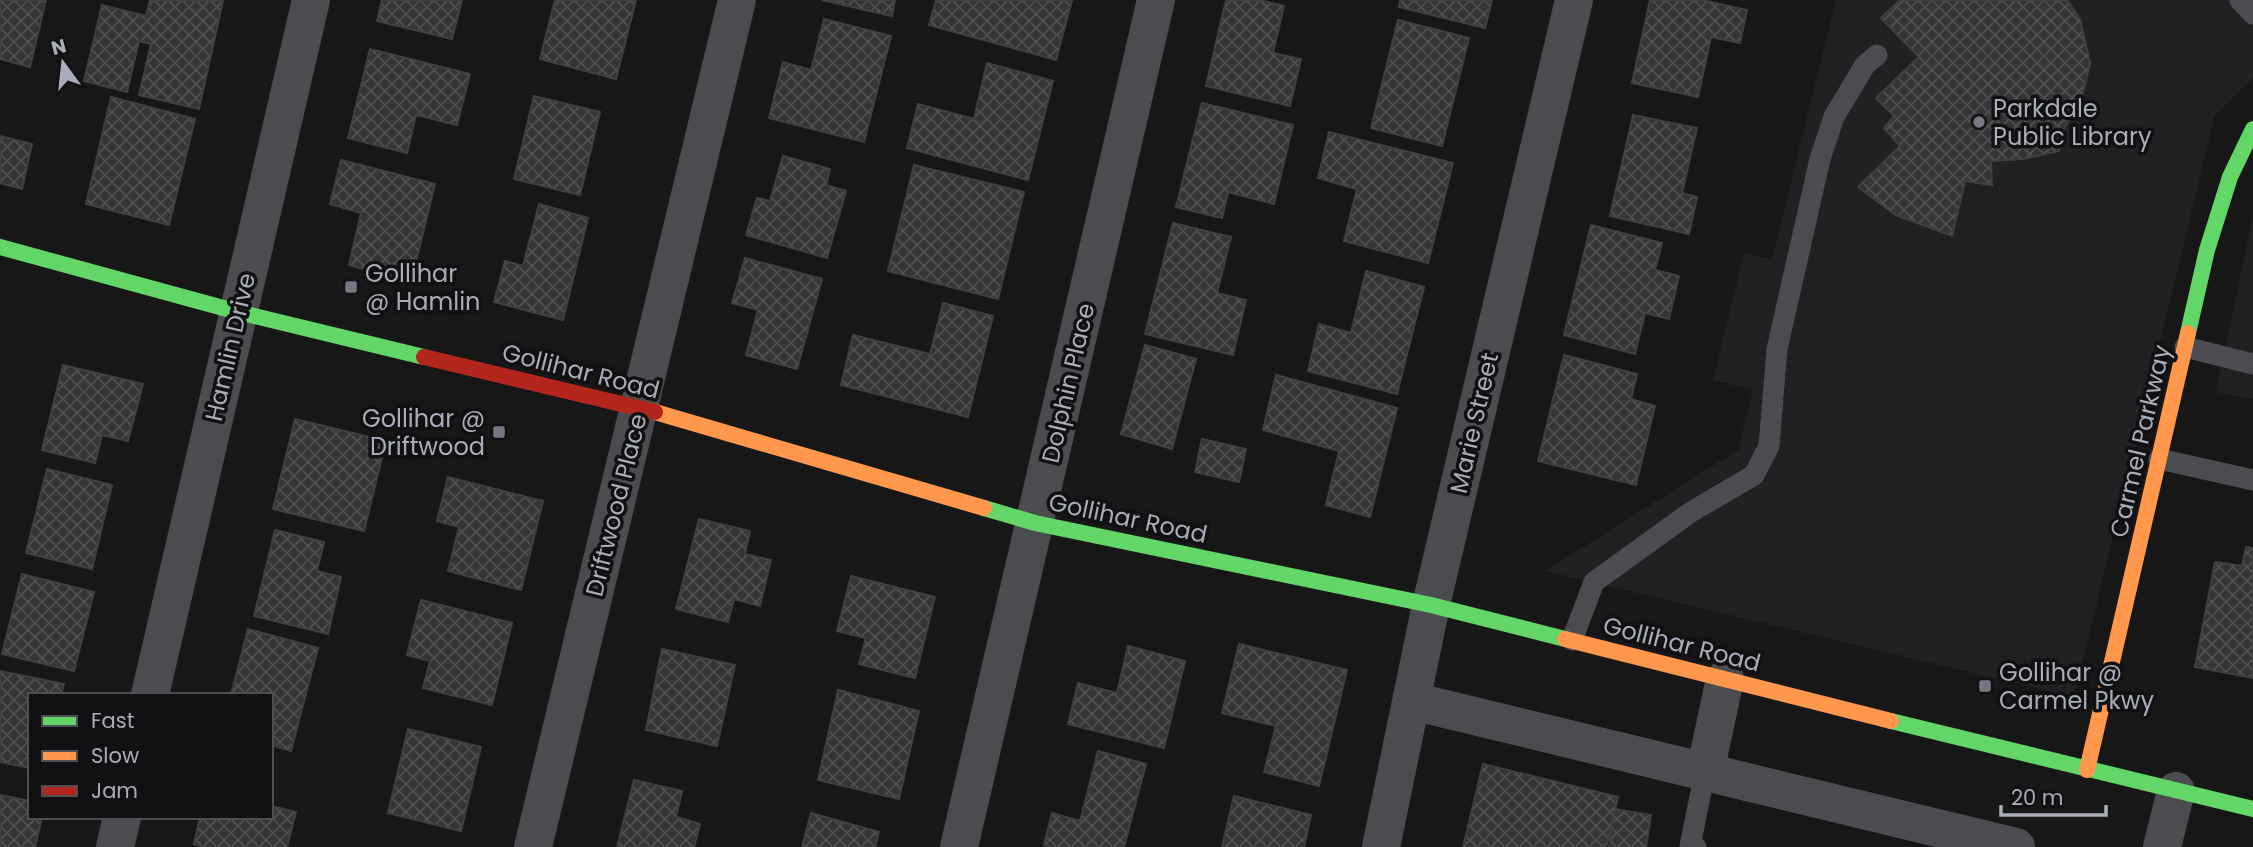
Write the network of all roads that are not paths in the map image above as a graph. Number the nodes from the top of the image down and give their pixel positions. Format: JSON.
{"nodes":[{"id":1,"x":311,"y":0,"type":"edge"},
{"id":2,"x":737,"y":0,"type":"edge"},
{"id":3,"x":1156,"y":0,"type":"edge"},
{"id":4,"x":1574,"y":0,"type":"edge"},
{"id":5,"x":2241,"y":0,"type":"edge"},
{"id":6,"x":2253,"y":13,"type":"edge"},
{"id":7,"x":1877,"y":55,"type":"dead end"},
{"id":8,"x":2253,"y":129,"type":"edge"},
{"id":9,"x":0,"y":247,"type":"edge"},
{"id":10,"x":238,"y":312,"type":"junction"},
{"id":11,"x":2185,"y":346,"type":"junction"},
{"id":12,"x":2253,"y":364,"type":"edge"},
{"id":13,"x":640,"y":408,"type":"junction"},
{"id":14,"x":2159,"y":459,"type":"junction"},
{"id":15,"x":2253,"y":480,"type":"edge"},
{"id":16,"x":1035,"y":523,"type":"junction"},
{"id":17,"x":1432,"y":605,"type":"junction"},
{"id":18,"x":1572,"y":640,"type":"junction"},
{"id":19,"x":1725,"y":679,"type":"junction"},
{"id":20,"x":150,"y":693,"type":"edge"},
{"id":21,"x":1412,"y":701,"type":"junction"},
{"id":22,"x":2087,"y":770,"type":"junction"},
{"id":23,"x":1705,"y":772,"type":"junction"},
{"id":24,"x":2176,"y":790,"type":"junction"},
{"id":25,"x":2253,"y":809,"type":"edge"},
{"id":26,"x":122,"y":819,"type":"edge"},
{"id":27,"x":1931,"y":837,"type":"edge"},
{"id":28,"x":115,"y":847,"type":"edge"},
{"id":29,"x":533,"y":847,"type":"edge"},
{"id":30,"x":959,"y":847,"type":"edge"},
{"id":31,"x":1381,"y":847,"type":"edge"},
{"id":32,"x":1696,"y":847,"type":"edge"},
{"id":33,"x":2016,"y":847,"type":"edge"},
{"id":34,"x":2162,"y":847,"type":"edge"}],
"edges":[{"from":1,"to":10,"type":"street","name":"Hamlin Drive"},
{"from":2,"to":13,"type":"street","name":"Driftwood Place"},
{"from":3,"to":16,"type":"street","name":"Dolphin Place"},
{"from":4,"to":17,"type":"street","name":"Marie Street"},
{"from":5,"to":6,"type":"lane"},
{"from":7,"to":18,"type":"lane"},
{"from":8,"to":11,"type":"main road","name":"Carmel Parkway"},
{"from":9,"to":10,"type":"main road","name":"Gollihar Road"},
{"from":10,"to":13,"type":"main road","name":"Gollihar Road"},
{"from":10,"to":20,"type":"street","name":"Hamlin Drive"},
{"from":11,"to":12,"type":"lane"},
{"from":11,"to":14,"type":"main road","name":"Carmel Parkway"},
{"from":13,"to":16,"type":"main road","name":"Gollihar Road"},
{"from":13,"to":29,"type":"street","name":"Driftwood Place"},
{"from":14,"to":15,"type":"lane"},
{"from":14,"to":22,"type":"main road","name":"Carmel Parkway"},
{"from":16,"to":17,"type":"main road","name":"Gollihar Road"},
{"from":16,"to":30,"type":"street","name":"Dolphin Place"},
{"from":17,"to":18,"type":"main road","name":"Gollihar Road"},
{"from":17,"to":21,"type":"street","name":"Marie Street"},
{"from":18,"to":19,"type":"main road","name":"Gollihar Road"},
{"from":19,"to":22,"type":"main road","name":"Gollihar Road"},
{"from":19,"to":23,"type":"street"},
{"from":21,"to":23,"type":"street"},
{"from":21,"to":31,"type":"street","name":"Marie Street"},
{"from":22,"to":24,"type":"main road","name":"Gollihar Road"},
{"from":23,"to":27,"type":"street"},
{"from":23,"to":32,"type":"lane"},
{"from":24,"to":25,"type":"main road","name":"Gollihar Road"},
{"from":24,"to":34,"type":"street"},
{"from":26,"to":28,"type":"street"},
{"from":27,"to":33,"type":"street"}]}
